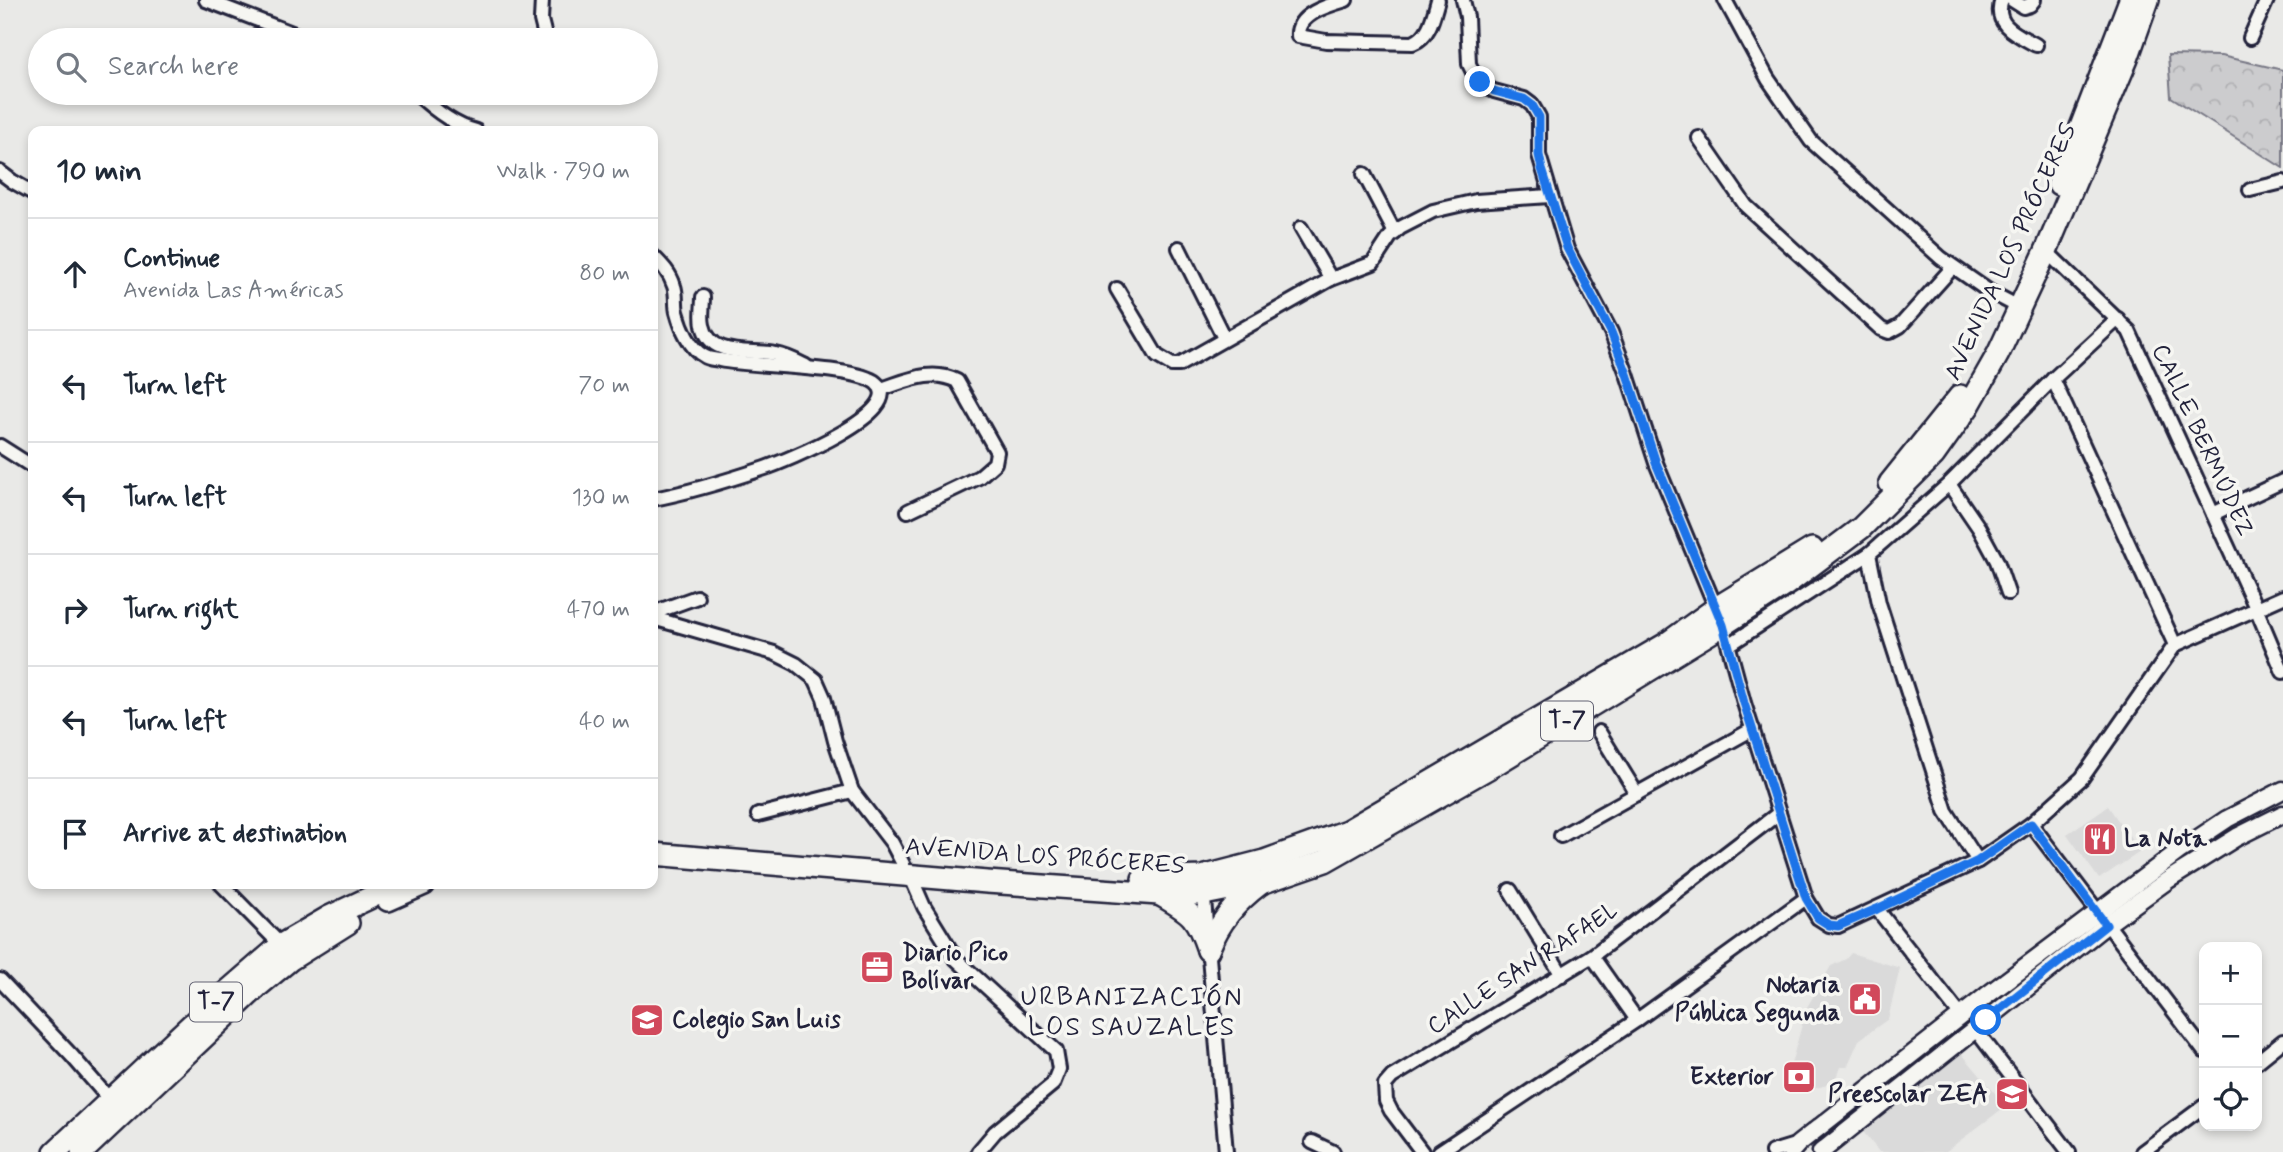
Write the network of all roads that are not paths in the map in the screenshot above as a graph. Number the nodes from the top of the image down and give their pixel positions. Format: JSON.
{"nodes":[{"id":1,"x":206,"y":0,"type":"edge"},
{"id":2,"x":542,"y":0,"type":"edge"},
{"id":3,"x":1346,"y":0,"type":"edge"},
{"id":4,"x":1438,"y":0,"type":"edge"},
{"id":5,"x":1463,"y":0,"type":"edge"},
{"id":6,"x":2002,"y":0,"type":"edge"},
{"id":7,"x":2012,"y":0,"type":"edge"},
{"id":8,"x":2034,"y":0,"type":"edge"},
{"id":9,"x":2130,"y":0,"type":"edge"},
{"id":10,"x":2148,"y":0,"type":"edge"},
{"id":11,"x":2267,"y":0,"type":"edge"},
{"id":12,"x":1725,"y":1,"type":"edge"},
{"id":13,"x":279,"y":28,"type":"edge"},
{"id":14,"x":543,"y":28,"type":"edge"},
{"id":15,"x":2250,"y":38,"type":"dead end"},
{"id":16,"x":2036,"y":45,"type":"dead end"},
{"id":17,"x":429,"y":105,"type":"edge"},
{"id":18,"x":461,"y":126,"type":"edge"},
{"id":19,"x":1699,"y":138,"type":"dead end"},
{"id":20,"x":0,"y":172,"type":"edge"},
{"id":21,"x":1363,"y":174,"type":"dead end"},
{"id":22,"x":2283,"y":182,"type":"edge"},
{"id":23,"x":28,"y":190,"type":"edge"},
{"id":24,"x":2250,"y":190,"type":"dead end"},
{"id":25,"x":1550,"y":197,"type":"junction"},
{"id":26,"x":1301,"y":228,"type":"dead end"},
{"id":27,"x":1395,"y":233,"type":"junction"},
{"id":28,"x":1179,"y":248,"type":"dead end"},
{"id":29,"x":2046,"y":251,"type":"junction"},
{"id":30,"x":658,"y":261,"type":"edge"},
{"id":31,"x":1953,"y":267,"type":"junction"},
{"id":32,"x":1331,"y":279,"type":"junction"},
{"id":33,"x":1117,"y":289,"type":"dead end"},
{"id":34,"x":703,"y":297,"type":"dead end"},
{"id":35,"x":2013,"y":304,"type":"junction"},
{"id":36,"x":2118,"y":319,"type":"junction"},
{"id":37,"x":1224,"y":338,"type":"junction"},
{"id":38,"x":813,"y":370,"type":"junction"},
{"id":39,"x":2053,"y":379,"type":"junction"},
{"id":40,"x":881,"y":389,"type":"junction"},
{"id":41,"x":0,"y":446,"type":"edge"},
{"id":42,"x":28,"y":464,"type":"edge"},
{"id":43,"x":2283,"y":481,"type":"edge"},
{"id":44,"x":1949,"y":484,"type":"junction"},
{"id":45,"x":658,"y":498,"type":"edge"},
{"id":46,"x":908,"y":511,"type":"dead end"},
{"id":47,"x":2213,"y":514,"type":"junction"},
{"id":48,"x":1869,"y":554,"type":"junction"},
{"id":49,"x":2008,"y":593,"type":"dead end"},
{"id":50,"x":697,"y":597,"type":"dead end"},
{"id":51,"x":2283,"y":597,"type":"edge"},
{"id":52,"x":2256,"y":608,"type":"junction"},
{"id":53,"x":658,"y":614,"type":"edge"},
{"id":54,"x":658,"y":618,"type":"edge"},
{"id":55,"x":1723,"y":626,"type":"junction"},
{"id":56,"x":2175,"y":645,"type":"junction"},
{"id":57,"x":2283,"y":673,"type":"edge"},
{"id":58,"x":1753,"y":729,"type":"junction"},
{"id":59,"x":1599,"y":732,"type":"dead end"},
{"id":60,"x":2283,"y":790,"type":"edge"},
{"id":61,"x":852,"y":791,"type":"junction"},
{"id":62,"x":1637,"y":794,"type":"junction"},
{"id":63,"x":1779,"y":813,"type":"junction"},
{"id":64,"x":2283,"y":814,"type":"edge"},
{"id":65,"x":758,"y":816,"type":"dead end"},
{"id":66,"x":2031,"y":824,"type":"junction"},
{"id":67,"x":1561,"y":836,"type":"dead end"},
{"id":68,"x":658,"y":843,"type":"edge"},
{"id":69,"x":658,"y":854,"type":"edge"},
{"id":70,"x":1978,"y":861,"type":"junction"},
{"id":71,"x":907,"y":869,"type":"junction"},
{"id":72,"x":1264,"y":882,"type":"junction"},
{"id":73,"x":1203,"y":885,"type":"junction"},
{"id":74,"x":226,"y":889,"type":"edge"},
{"id":75,"x":389,"y":889,"type":"edge"},
{"id":76,"x":414,"y":889,"type":"edge"},
{"id":77,"x":1510,"y":890,"type":"dead end"},
{"id":78,"x":1159,"y":894,"type":"junction"},
{"id":79,"x":1806,"y":898,"type":"junction"},
{"id":80,"x":1877,"y":909,"type":"junction"},
{"id":81,"x":2101,"y":918,"type":"junction"},
{"id":82,"x":281,"y":945,"type":"junction"},
{"id":83,"x":1208,"y":950,"type":"junction"},
{"id":84,"x":1592,"y":956,"type":"junction"},
{"id":85,"x":1562,"y":975,"type":"junction"},
{"id":86,"x":0,"y":981,"type":"edge"},
{"id":87,"x":1961,"y":1016,"type":"junction"},
{"id":88,"x":1637,"y":1020,"type":"junction"},
{"id":89,"x":1975,"y":1029,"type":"junction"},
{"id":90,"x":2283,"y":1041,"type":"edge"},
{"id":91,"x":2199,"y":1045,"type":"edge"},
{"id":92,"x":2262,"y":1058,"type":"edge"},
{"id":93,"x":110,"y":1100,"type":"junction"},
{"id":94,"x":2199,"y":1110,"type":"edge"},
{"id":95,"x":1312,"y":1142,"type":"dead end"},
{"id":96,"x":1794,"y":1148,"type":"edge"},
{"id":97,"x":55,"y":1152,"type":"edge"},
{"id":98,"x":82,"y":1152,"type":"edge"},
{"id":99,"x":978,"y":1152,"type":"edge"},
{"id":100,"x":1226,"y":1152,"type":"edge"},
{"id":101,"x":1333,"y":1152,"type":"edge"},
{"id":102,"x":1422,"y":1152,"type":"edge"},
{"id":103,"x":1439,"y":1152,"type":"edge"},
{"id":104,"x":1772,"y":1152,"type":"edge"},
{"id":105,"x":1821,"y":1152,"type":"edge"},
{"id":106,"x":2069,"y":1152,"type":"edge"},
{"id":107,"x":2142,"y":1152,"type":"edge"}],
"edges":[{"from":1,"to":13,"type":"street"},
{"from":2,"to":14,"type":"street"},
{"from":3,"to":4,"type":"street"},
{"from":5,"to":25,"type":"street"},
{"from":6,"to":16,"type":"street"},
{"from":7,"to":8,"type":"street"},
{"from":9,"to":35,"type":"highway","name":"AVENIDA LOS PRÓCERES","number":"T-7"},
{"from":10,"to":29,"type":"highway","name":"AVENIDA LOS PRÓCERES","number":"T-7"},
{"from":11,"to":15,"type":"street"},
{"from":12,"to":31,"type":"street"},
{"from":17,"to":18,"type":"street"},
{"from":19,"to":31,"type":"street"},
{"from":20,"to":23,"type":"street"},
{"from":21,"to":27,"type":"street"},
{"from":22,"to":24,"type":"street"},
{"from":25,"to":27,"type":"street"},
{"from":25,"to":55,"type":"street"},
{"from":26,"to":32,"type":"street"},
{"from":27,"to":32,"type":"street"},
{"from":28,"to":37,"type":"street"},
{"from":29,"to":36,"type":"street","name":"CALLE BERMÚDEZ"},
{"from":29,"to":55,"type":"highway","name":"AVENIDA LOS PRÓCERES","number":"T-7"},
{"from":30,"to":38,"type":"street"},
{"from":31,"to":35,"type":"street"},
{"from":32,"to":37,"type":"street"},
{"from":33,"to":37,"type":"street"},
{"from":34,"to":38,"type":"street"},
{"from":35,"to":55,"type":"highway","name":"AVENIDA LOS PRÓCERES","number":"T-7"},
{"from":36,"to":39,"type":"street"},
{"from":36,"to":47,"type":"street","name":"CALLE BERMÚDEZ"},
{"from":38,"to":40,"type":"street"},
{"from":39,"to":44,"type":"street"},
{"from":39,"to":56,"type":"street"},
{"from":40,"to":45,"type":"street"},
{"from":40,"to":46,"type":"street"},
{"from":41,"to":42,"type":"street"},
{"from":43,"to":47,"type":"street"},
{"from":44,"to":48,"type":"street"},
{"from":44,"to":49,"type":"street"},
{"from":47,"to":52,"type":"street","name":"CALLE BERMÚDEZ"},
{"from":48,"to":55,"type":"street"},
{"from":48,"to":70,"type":"street"},
{"from":50,"to":53,"type":"street"},
{"from":51,"to":52,"type":"street"},
{"from":52,"to":56,"type":"street"},
{"from":52,"to":57,"type":"street","name":"CALLE BERMÚDEZ"},
{"from":54,"to":61,"type":"street"},
{"from":55,"to":58,"type":"street"},
{"from":55,"to":72,"type":"highway","name":"AVENIDA LOS PRÓCERES","number":"T-7"},
{"from":55,"to":73,"type":"highway","name":"AVENIDA LOS PRÓCERES","number":"T-7"},
{"from":56,"to":66,"type":"street"},
{"from":58,"to":62,"type":"street"},
{"from":58,"to":63,"type":"street"},
{"from":59,"to":62,"type":"street"},
{"from":60,"to":81,"type":"street"},
{"from":61,"to":65,"type":"street"},
{"from":61,"to":71,"type":"street"},
{"from":62,"to":67,"type":"street"},
{"from":63,"to":79,"type":"street"},
{"from":63,"to":84,"type":"street","name":"CALLE SAN RAFAEL"},
{"from":64,"to":81,"type":"street"},
{"from":66,"to":70,"type":"street"},
{"from":66,"to":81,"type":"street"},
{"from":68,"to":71,"type":"highway","name":"AVENIDA LOS PRÓCERES","number":"T-7"},
{"from":69,"to":71,"type":"highway","name":"AVENIDA LOS PRÓCERES","number":"T-7"},
{"from":70,"to":80,"type":"street"},
{"from":71,"to":73,"type":"highway","name":"AVENIDA LOS PRÓCERES","number":"T-7"},
{"from":71,"to":78,"type":"highway","name":"AVENIDA LOS PRÓCERES","number":"T-7"},
{"from":71,"to":99,"type":"street"},
{"from":72,"to":73,"type":"highway","name":"AVENIDA LOS PRÓCERES","number":"T-7"},
{"from":72,"to":83,"type":"highway","number":"T-7"},
{"from":73,"to":78,"type":"highway","name":"AVENIDA LOS PRÓCERES","number":"T-7"},
{"from":73,"to":83,"type":"street"},
{"from":74,"to":82,"type":"street"},
{"from":75,"to":82,"type":"highway","number":"T-7"},
{"from":76,"to":98,"type":"highway","number":"T-7"},
{"from":77,"to":85,"type":"street"},
{"from":78,"to":83,"type":"highway"},
{"from":79,"to":80,"type":"street"},
{"from":79,"to":88,"type":"street"},
{"from":80,"to":87,"type":"street"},
{"from":81,"to":87,"type":"street"},
{"from":81,"to":89,"type":"street"},
{"from":81,"to":91,"type":"street"},
{"from":82,"to":93,"type":"highway","number":"T-7"},
{"from":83,"to":100,"type":"street"},
{"from":84,"to":85,"type":"street","name":"CALLE SAN RAFAEL"},
{"from":84,"to":88,"type":"street"},
{"from":85,"to":102,"type":"street","name":"CALLE SAN RAFAEL"},
{"from":86,"to":93,"type":"street"},
{"from":87,"to":96,"type":"street"},
{"from":88,"to":103,"type":"street"},
{"from":89,"to":105,"type":"street"},
{"from":89,"to":106,"type":"street"},
{"from":90,"to":92,"type":"street"},
{"from":93,"to":97,"type":"highway","number":"T-7"},
{"from":94,"to":107,"type":"street"},
{"from":95,"to":101,"type":"street"},
{"from":96,"to":104,"type":"street"}]}
